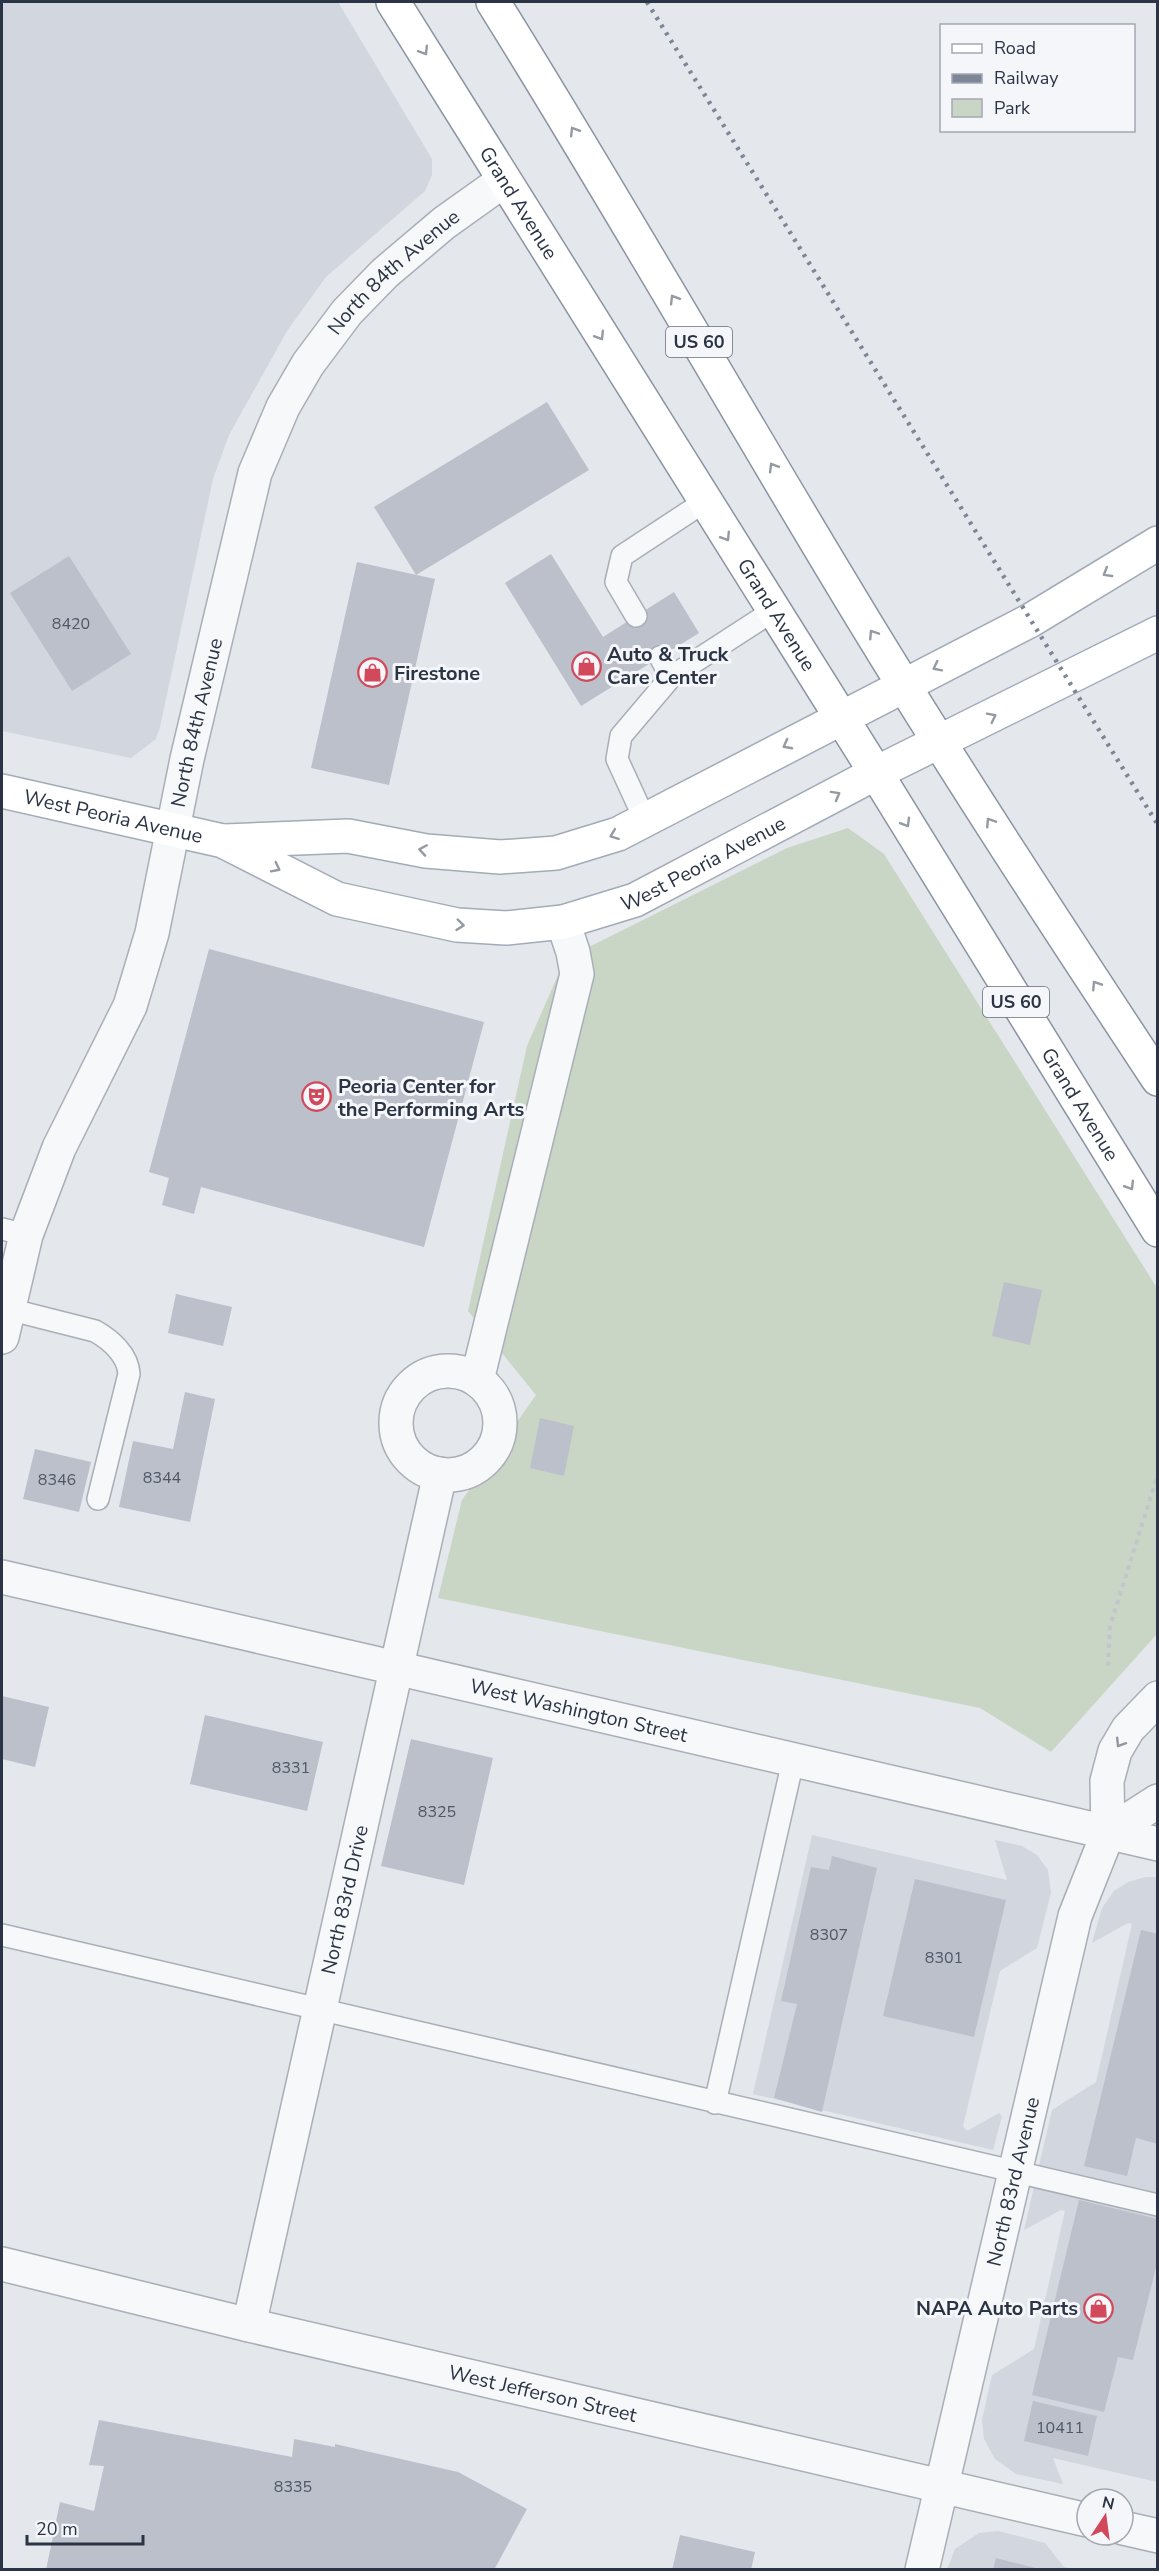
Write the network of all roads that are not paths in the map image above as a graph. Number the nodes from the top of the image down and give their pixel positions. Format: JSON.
{"nodes":[{"id":1,"x":393,"y":2,"type":"edge"},
{"id":2,"x":493,"y":2,"type":"edge"},
{"id":3,"x":503,"y":181,"type":"junction"},
{"id":4,"x":704,"y":502,"type":"junction"},
{"id":5,"x":1158,"y":543,"type":"edge"},
{"id":6,"x":773,"y":611,"type":"junction"},
{"id":7,"x":636,"y":615,"type":"dead end"},
{"id":8,"x":1158,"y":633,"type":"edge"},
{"id":9,"x":660,"y":657,"type":"dead end"},
{"id":10,"x":671,"y":677,"type":"junction"},
{"id":11,"x":904,"y":683,"type":"junction"},
{"id":12,"x":839,"y":718,"type":"junction"},
{"id":13,"x":940,"y":743,"type":"junction"},
{"id":14,"x":876,"y":773,"type":"junction"},
{"id":15,"x":2,"y":791,"type":"edge"},
{"id":16,"x":645,"y":820,"type":"junction"},
{"id":17,"x":173,"y":830,"type":"junction"},
{"id":18,"x":224,"y":841,"type":"junction"},
{"id":19,"x":563,"y":922,"type":"junction"},
{"id":20,"x":1158,"y":1079,"type":"edge"},
{"id":21,"x":1158,"y":1230,"type":"edge"},
{"id":22,"x":14,"y":1232,"type":"edge"},
{"id":23,"x":5,"y":1323,"type":"edge"},
{"id":24,"x":477,"y":1380,"type":"junction"},
{"id":25,"x":440,"y":1474,"type":"junction"},
{"id":26,"x":98,"y":1499,"type":"dead end"},
{"id":27,"x":2,"y":1577,"type":"edge"},
{"id":28,"x":395,"y":1669,"type":"junction"},
{"id":29,"x":1158,"y":1698,"type":"edge"},
{"id":30,"x":793,"y":1761,"type":"junction"},
{"id":31,"x":1158,"y":1801,"type":"edge"},
{"id":32,"x":1108,"y":1833,"type":"junction"},
{"id":33,"x":1158,"y":1844,"type":"edge"},
{"id":34,"x":2,"y":1935,"type":"edge"},
{"id":35,"x":320,"y":2009,"type":"junction"},
{"id":36,"x":715,"y":2103,"type":"junction"},
{"id":37,"x":1016,"y":2174,"type":"junction"},
{"id":38,"x":1158,"y":2205,"type":"edge"},
{"id":39,"x":2,"y":2264,"type":"edge"},
{"id":40,"x":249,"y":2325,"type":"junction"},
{"id":41,"x":941,"y":2486,"type":"junction"},
{"id":42,"x":1075,"y":2517,"type":"edge"},
{"id":43,"x":1135,"y":2531,"type":"edge"},
{"id":44,"x":1158,"y":2536,"type":"edge"},
{"id":45,"x":922,"y":2570,"type":"edge"}],
"edges":[{"from":1,"to":3,"type":"main road","name":"Grand Avenue","number":"US 60","one_way":true},
{"from":11,"to":2,"type":"main road","number":"US 60","one_way":true},
{"from":3,"to":4,"type":"main road","name":"Grand Avenue","number":"US 60","one_way":true},
{"from":3,"to":17,"type":"street","name":"North 84th Avenue"},
{"from":4,"to":6,"type":"main road","name":"Grand Avenue","number":"US 60","one_way":true},
{"from":4,"to":7,"type":"lane"},
{"from":5,"to":11,"type":"main road","name":"West Peoria Avenue","one_way":true},
{"from":6,"to":10,"type":"lane"},
{"from":6,"to":12,"type":"main road","name":"Grand Avenue","number":"US 60"},
{"from":13,"to":8,"type":"main road","name":"West Peoria Avenue","one_way":true},
{"from":9,"to":10,"type":"lane"},
{"from":10,"to":16,"type":"lane"},
{"from":11,"to":12,"type":"main road","name":"West Peoria Avenue"},
{"from":11,"to":13,"type":"main road","number":"US 60"},
{"from":12,"to":14,"type":"main road","name":"Grand Avenue","number":"US 60"},
{"from":12,"to":16,"type":"main road","name":"West Peoria Avenue","one_way":true},
{"from":13,"to":14,"type":"main road","name":"West Peoria Avenue"},
{"from":20,"to":13,"type":"main road","number":"US 60","one_way":true},
{"from":19,"to":14,"type":"main road","name":"West Peoria Avenue","one_way":true},
{"from":14,"to":21,"type":"main road","name":"Grand Avenue","number":"US 60","one_way":true},
{"from":15,"to":17,"type":"main road","name":"West Peoria Avenue"},
{"from":16,"to":18,"type":"main road","name":"West Peoria Avenue","one_way":true},
{"from":17,"to":18,"type":"main road","name":"West Peoria Avenue"},
{"from":17,"to":22,"type":"street","name":"North 84th Avenue"},
{"from":18,"to":19,"type":"main road","name":"West Peoria Avenue","one_way":true},
{"from":19,"to":24,"type":"street"},
{"from":22,"to":23,"type":"street","name":"North 84th Avenue"},
{"from":23,"to":26,"type":"lane"},
{"from":24,"to":25,"type":"street"},
{"from":24,"to":25,"type":"street"},
{"from":25,"to":28,"type":"street","name":"North 83rd Drive"},
{"from":27,"to":28,"type":"street","name":"West Washington Street"},
{"from":28,"to":30,"type":"street","name":"West Washington Street"},
{"from":28,"to":35,"type":"street","name":"North 83rd Drive"},
{"from":29,"to":32,"type":"street","name":"North 83rd Avenue","one_way":true},
{"from":30,"to":32,"type":"street","name":"West Washington Street"},
{"from":30,"to":36,"type":"lane"},
{"from":31,"to":32,"type":"street"},
{"from":32,"to":33,"type":"street","name":"West Washington Street"},
{"from":32,"to":37,"type":"street","name":"North 83rd Avenue"},
{"from":34,"to":35,"type":"lane"},
{"from":35,"to":36,"type":"lane"},
{"from":35,"to":40,"type":"street","name":"North 83rd Drive"},
{"from":36,"to":37,"type":"lane"},
{"from":37,"to":38,"type":"lane"},
{"from":37,"to":41,"type":"street","name":"North 83rd Avenue"},
{"from":39,"to":40,"type":"street","name":"West Jefferson Street"},
{"from":40,"to":41,"type":"street","name":"West Jefferson Street"},
{"from":41,"to":42,"type":"street","name":"West Jefferson Street"},
{"from":41,"to":45,"type":"street","name":"North 83rd Avenue"},
{"from":43,"to":44,"type":"street"}]}
